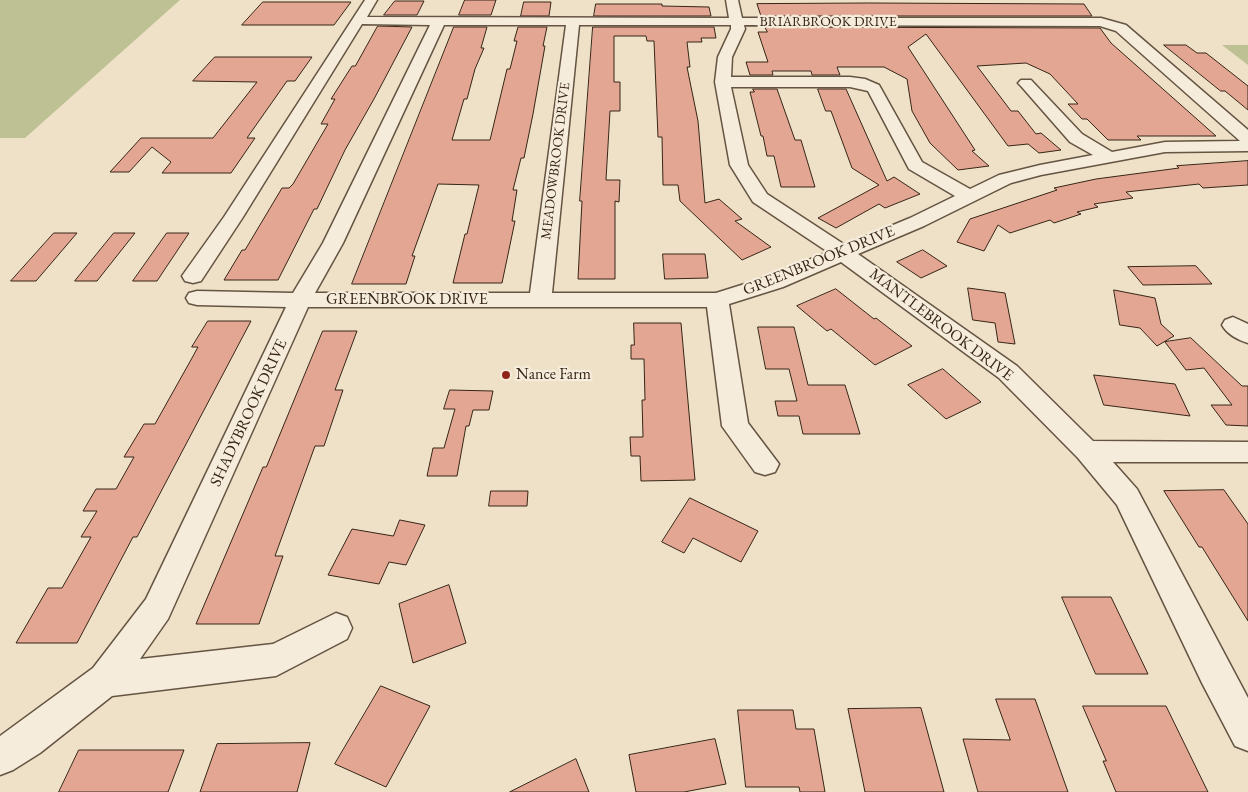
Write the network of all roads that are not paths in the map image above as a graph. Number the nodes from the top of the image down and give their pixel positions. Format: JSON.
{"nodes":[{"id":1,"x":371,"y":0,"type":"edge"},
{"id":2,"x":735,"y":11,"type":"edge"},
{"id":3,"x":366,"y":21,"type":"dead end"},
{"id":4,"x":439,"y":21,"type":"junction"},
{"id":5,"x":573,"y":22,"type":"junction"},
{"id":6,"x":723,"y":82,"type":"junction"},
{"id":7,"x":1026,"y":83,"type":"dead end"},
{"id":8,"x":1248,"y":139,"type":"edge"},
{"id":9,"x":1248,"y":146,"type":"edge"},
{"id":10,"x":1107,"y":156,"type":"junction"},
{"id":11,"x":970,"y":197,"type":"junction"},
{"id":12,"x":843,"y":253,"type":"junction"},
{"id":13,"x":193,"y":276,"type":"dead end"},
{"id":14,"x":197,"y":298,"type":"dead end"},
{"id":15,"x":300,"y":300,"type":"junction"},
{"id":16,"x":540,"y":300,"type":"junction"},
{"id":17,"x":717,"y":300,"type":"junction"},
{"id":18,"x":1087,"y":451,"type":"junction"},
{"id":19,"x":1248,"y":452,"type":"edge"},
{"id":20,"x":765,"y":464,"type":"dead end"},
{"id":21,"x":336,"y":628,"type":"dead end"},
{"id":22,"x":105,"y":680,"type":"junction"},
{"id":23,"x":1248,"y":733,"type":"edge"},
{"id":24,"x":0,"y":757,"type":"edge"}],
"edges":[{"from":1,"to":13,"type":"street"},
{"from":2,"to":5,"type":"street","name":"BRIARBROOK DRIVE"},
{"from":2,"to":6,"type":"street","name":"MANTLEBROOK DRIVE"},
{"from":2,"to":8,"type":"street","name":"BRIARBROOK DRIVE"},
{"from":3,"to":4,"type":"street","name":"BRIARBROOK DRIVE"},
{"from":4,"to":5,"type":"street","name":"BRIARBROOK DRIVE"},
{"from":4,"to":15,"type":"street","name":"SHADYBROOK DRIVE"},
{"from":5,"to":16,"type":"street","name":"MEADOWBROOK DRIVE"},
{"from":6,"to":11,"type":"street"},
{"from":6,"to":12,"type":"street","name":"MANTLEBROOK DRIVE"},
{"from":7,"to":10,"type":"street"},
{"from":9,"to":10,"type":"street","name":"GREENBROOK DRIVE"},
{"from":10,"to":11,"type":"street","name":"GREENBROOK DRIVE"},
{"from":11,"to":12,"type":"street","name":"GREENBROOK DRIVE"},
{"from":12,"to":17,"type":"street","name":"GREENBROOK DRIVE"},
{"from":12,"to":18,"type":"street","name":"MANTLEBROOK DRIVE"},
{"from":14,"to":15,"type":"street","name":"GREENBROOK DRIVE"},
{"from":15,"to":16,"type":"street","name":"GREENBROOK DRIVE"},
{"from":15,"to":22,"type":"street","name":"SHADYBROOK DRIVE"},
{"from":16,"to":17,"type":"street","name":"GREENBROOK DRIVE"},
{"from":17,"to":20,"type":"street"},
{"from":18,"to":19,"type":"street"},
{"from":18,"to":23,"type":"street","name":"MANTLEBROOK DRIVE"},
{"from":21,"to":22,"type":"street"},
{"from":22,"to":24,"type":"street","name":"SHADYBROOK DRIVE"}]}
